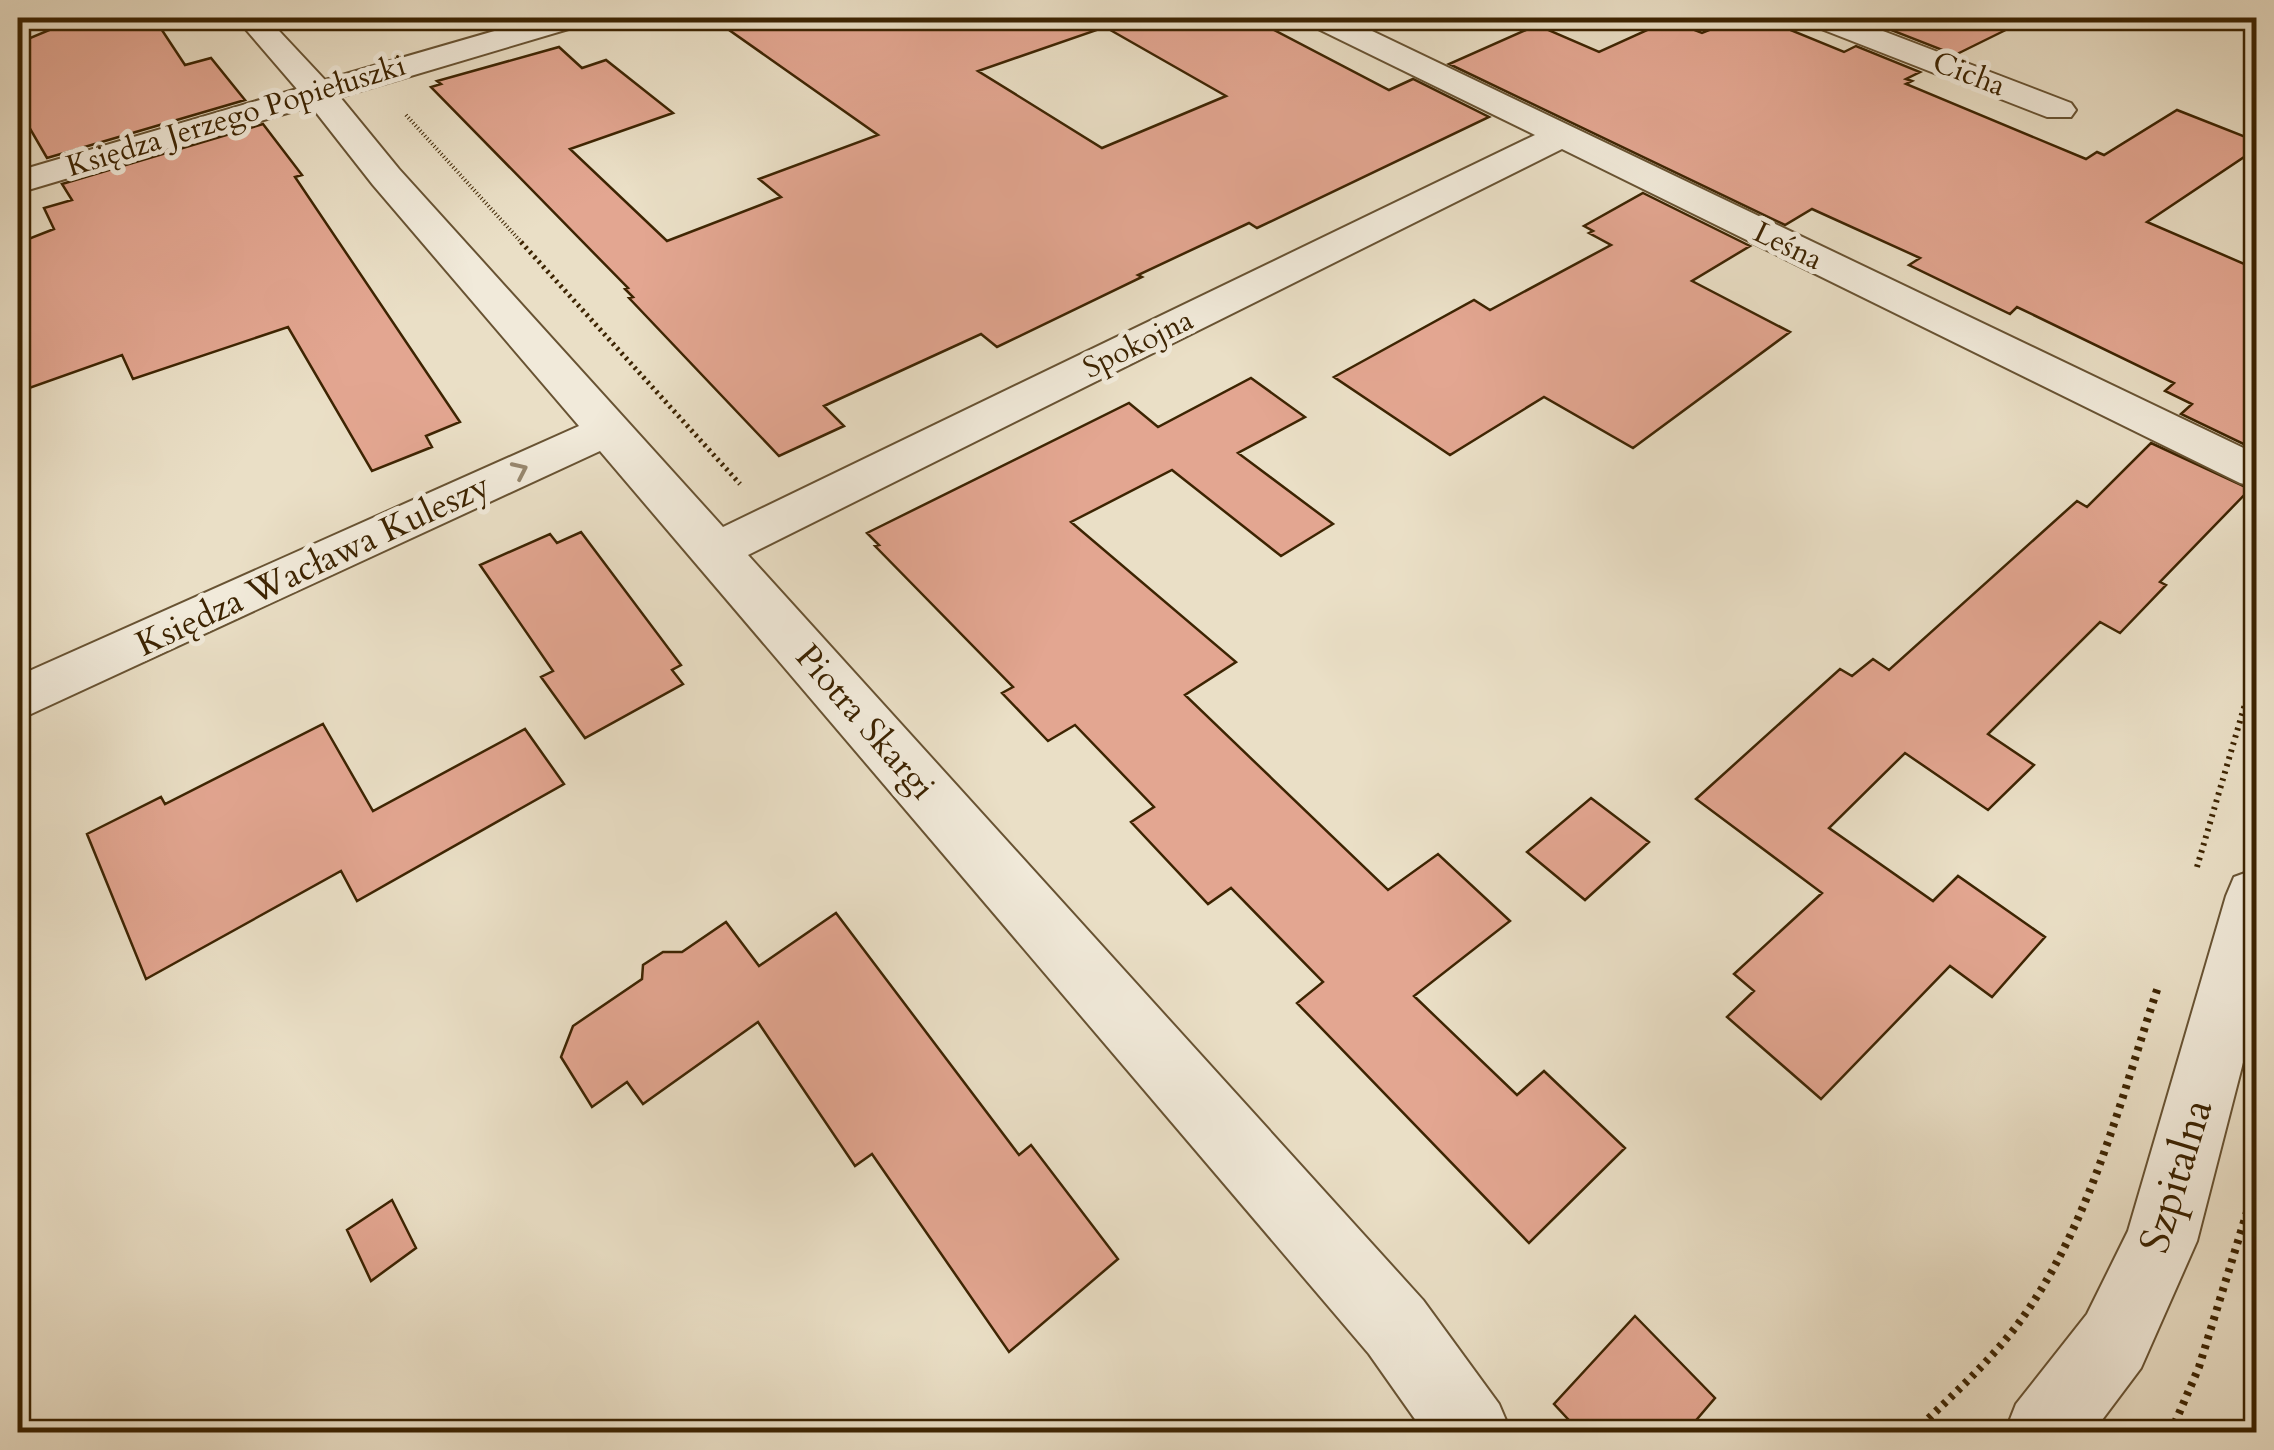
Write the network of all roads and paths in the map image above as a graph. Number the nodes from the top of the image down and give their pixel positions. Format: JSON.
{"nodes":[{"id":1,"x":251,"y":18,"type":"edge"},
{"id":2,"x":571,"y":18,"type":"edge"},
{"id":3,"x":1321,"y":18,"type":"edge"},
{"id":4,"x":1822,"y":18,"type":"edge"},
{"id":5,"x":317,"y":91,"type":"junction"},
{"id":6,"x":2059,"y":110,"type":"dead end"},
{"id":7,"x":1561,"y":136,"type":"junction"},
{"id":8,"x":18,"y":182,"type":"edge"},
{"id":9,"x":608,"y":430,"type":"junction"},
{"id":10,"x":2256,"y":472,"type":"edge"},
{"id":11,"x":715,"y":551,"type":"junction"},
{"id":12,"x":2256,"y":667,"type":"edge"},
{"id":13,"x":18,"y":699,"type":"edge"},
{"id":14,"x":2225,"y":887,"type":"edge"},
{"id":15,"x":2160,"y":982,"type":"dead end"},
{"id":16,"x":2256,"y":1183,"type":"edge"},
{"id":17,"x":1470,"y":1432,"type":"edge"},
{"id":18,"x":1914,"y":1432,"type":"edge"},
{"id":19,"x":2044,"y":1432,"type":"edge"},
{"id":20,"x":2171,"y":1432,"type":"edge"}],
"edges":[{"from":1,"to":5,"type":"street","name":"Piotra Skargi"},
{"from":2,"to":5,"type":"street","name":"Księdza Jerzego Popiełuszki"},
{"from":3,"to":7,"type":"street","name":"Leśna"},
{"from":4,"to":6,"type":"street","name":"Cicha"},
{"from":5,"to":8,"type":"street","name":"Księdza Jerzego Popiełuszki"},
{"from":5,"to":9,"type":"street","name":"Piotra Skargi"},
{"from":7,"to":10,"type":"street","name":"Leśna"},
{"from":7,"to":11,"type":"street","name":"Spokojna"},
{"from":9,"to":11,"type":"street","name":"Piotra Skargi"},
{"from":13,"to":9,"type":"street","name":"Księdza Wacława Kuleszy","one_way":true},
{"from":11,"to":17,"type":"street","name":"Piotra Skargi"},
{"from":12,"to":14,"type":"path"},
{"from":14,"to":19,"type":"street","name":"Szpitalna"},
{"from":15,"to":18,"type":"path"},
{"from":16,"to":20,"type":"path"}]}
